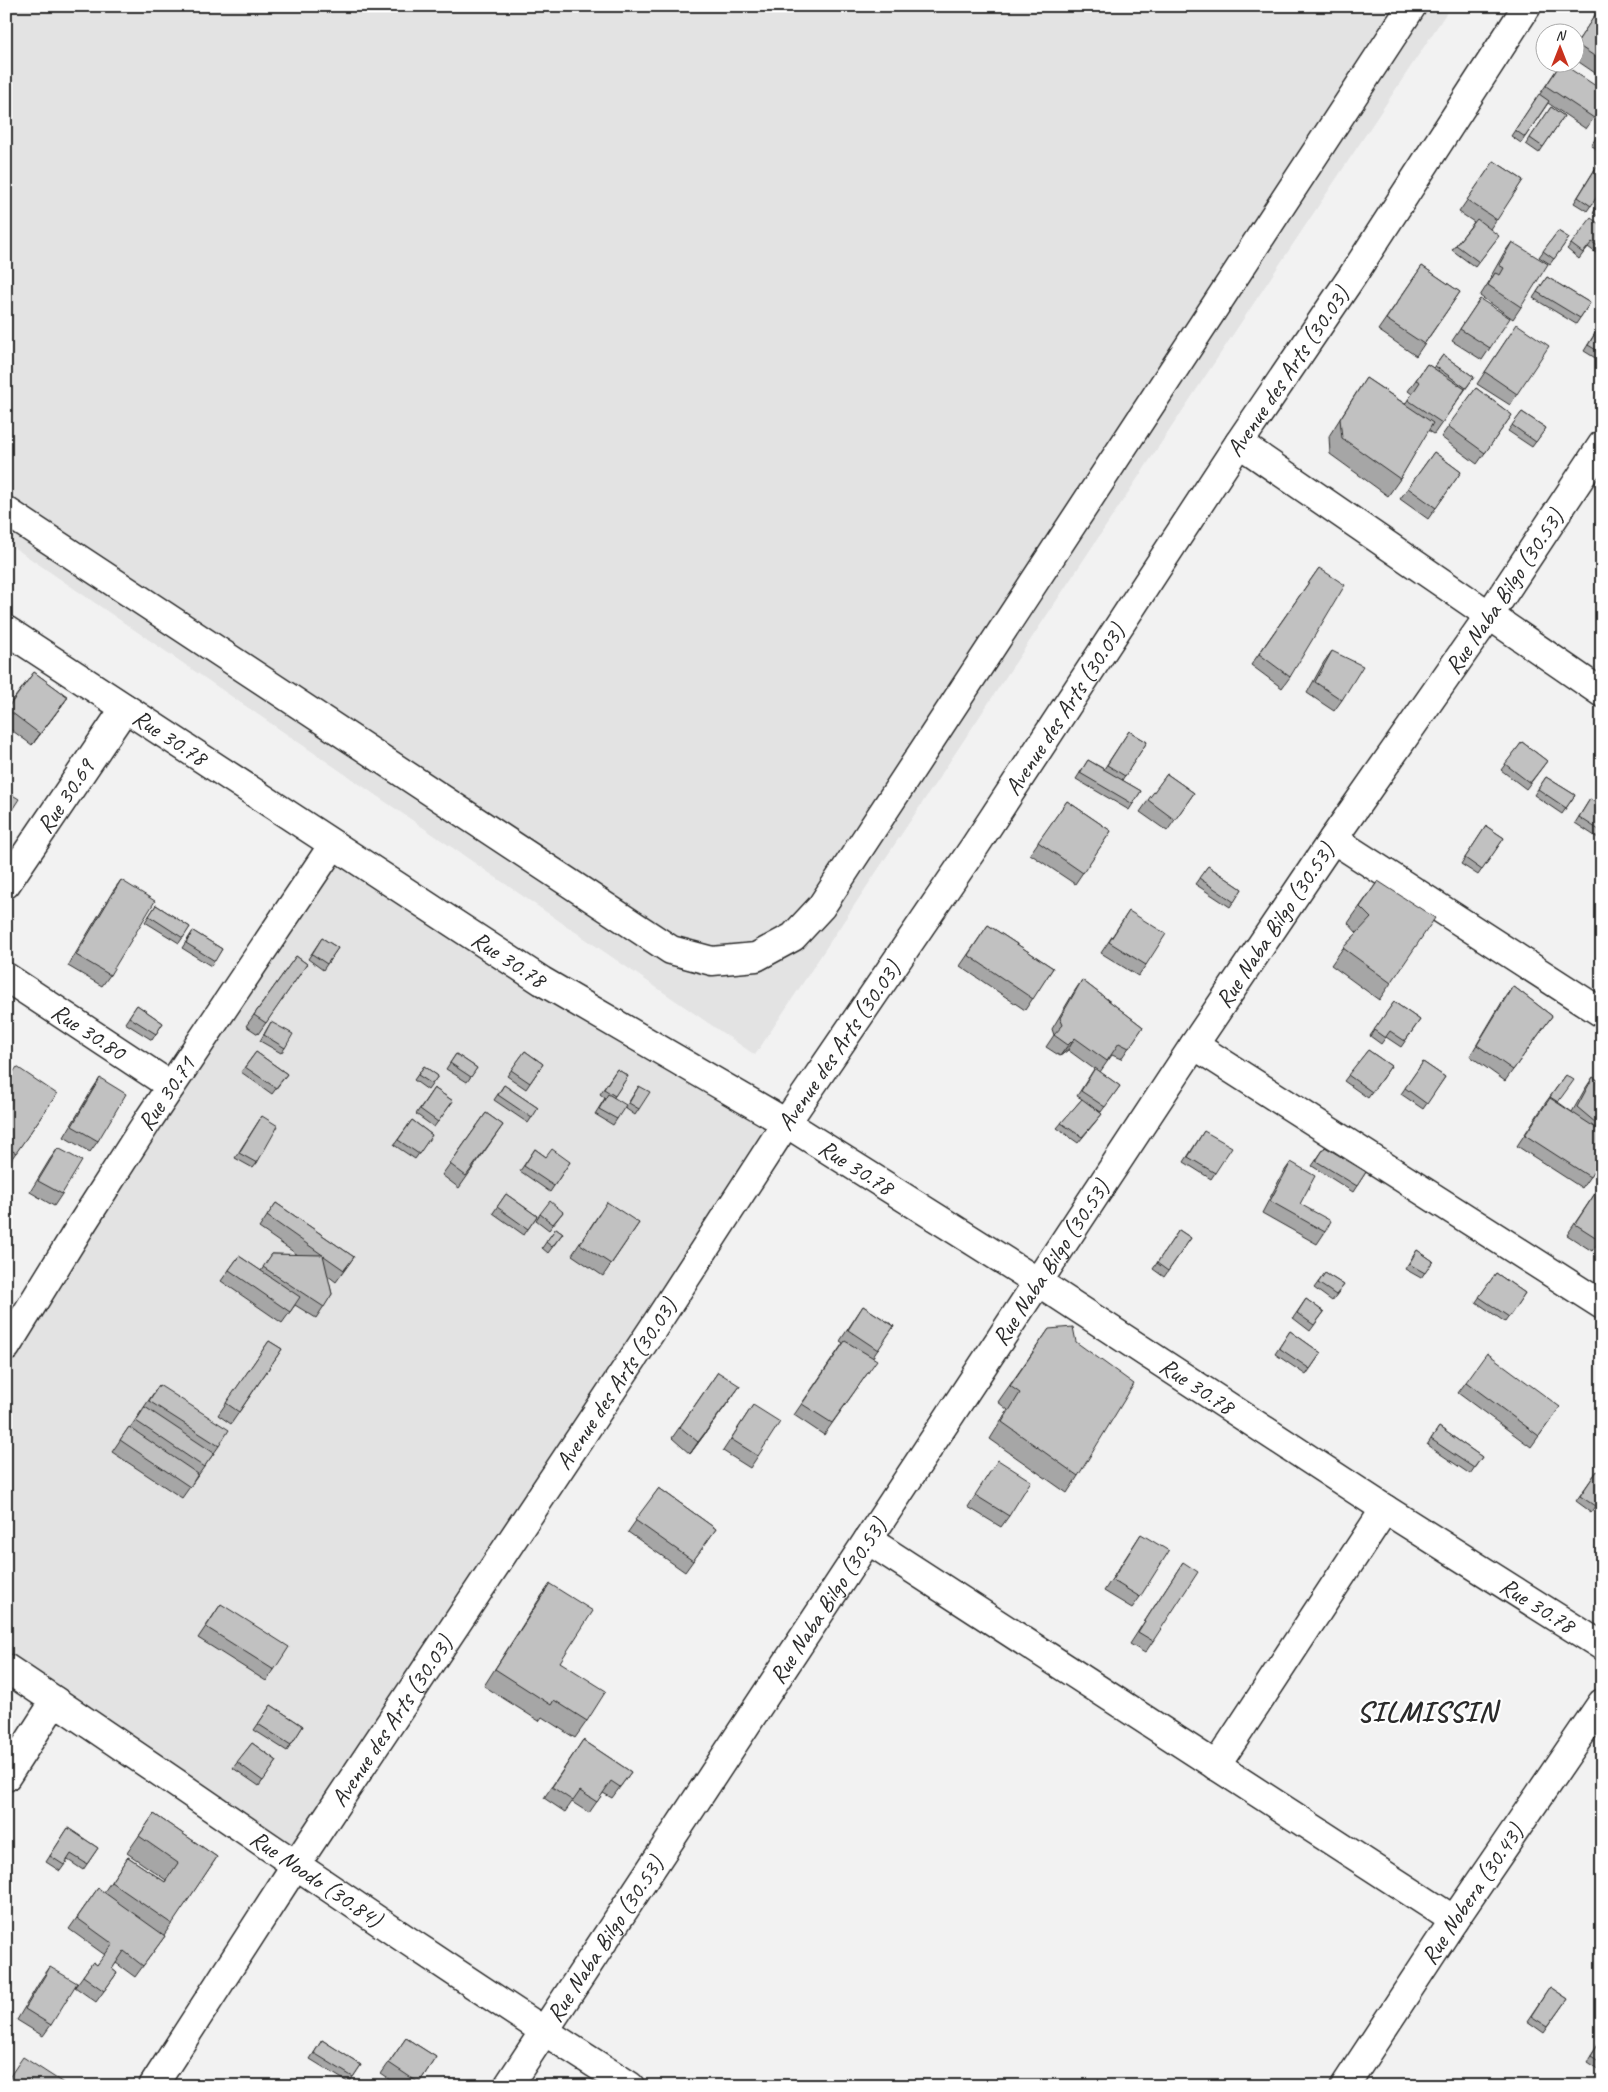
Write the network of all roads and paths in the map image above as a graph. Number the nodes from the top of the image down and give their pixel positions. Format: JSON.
{"nodes":[{"id":1,"x":1412,"y":6,"type":"edge"},
{"id":2,"x":1527,"y":6,"type":"edge"},
{"id":3,"x":1238,"y":443,"type":"junction"},
{"id":4,"x":1602,"y":445,"type":"edge"},
{"id":5,"x":6,"y":510,"type":"edge"},
{"id":6,"x":1488,"y":617,"type":"junction"},
{"id":7,"x":6,"y":630,"type":"edge"},
{"id":8,"x":1602,"y":693,"type":"edge"},
{"id":9,"x":125,"y":708,"type":"junction"},
{"id":10,"x":1333,"y":839,"type":"junction"},
{"id":11,"x":333,"y":845,"type":"junction"},
{"id":12,"x":6,"y":884,"type":"edge"},
{"id":13,"x":6,"y":977,"type":"edge"},
{"id":14,"x":1602,"y":1013,"type":"edge"},
{"id":15,"x":1194,"y":1045,"type":"junction"},
{"id":16,"x":171,"y":1086,"type":"junction"},
{"id":17,"x":786,"y":1123,"type":"junction"},
{"id":18,"x":1038,"y":1282,"type":"junction"},
{"id":19,"x":1602,"y":1305,"type":"edge"},
{"id":20,"x":6,"y":1347,"type":"edge"},
{"id":21,"x":1385,"y":1509,"type":"junction"},
{"id":22,"x":868,"y":1540,"type":"junction"},
{"id":23,"x":1602,"y":1646,"type":"edge"},
{"id":24,"x":6,"y":1668,"type":"edge"},
{"id":25,"x":55,"y":1701,"type":"junction"},
{"id":26,"x":1602,"y":1703,"type":"edge"},
{"id":27,"x":1216,"y":1766,"type":"junction"},
{"id":28,"x":6,"y":1776,"type":"edge"},
{"id":29,"x":295,"y":1866,"type":"junction"},
{"id":30,"x":1454,"y":1920,"type":"junction"},
{"id":31,"x":543,"y":2031,"type":"junction"},
{"id":32,"x":153,"y":2086,"type":"edge"},
{"id":33,"x":508,"y":2086,"type":"edge"},
{"id":34,"x":630,"y":2086,"type":"edge"},
{"id":35,"x":1345,"y":2086,"type":"edge"}],
"edges":[{"from":1,"to":5,"type":"street"},
{"from":2,"to":3,"type":"street","name":"Avenue des Arts (30.03)"},
{"from":3,"to":6,"type":"street"},
{"from":3,"to":17,"type":"street","name":"Avenue des Arts (30.03)"},
{"from":4,"to":6,"type":"street","name":"Rue Naba Bilgo (30.53)"},
{"from":6,"to":8,"type":"street"},
{"from":6,"to":10,"type":"street","name":"Rue Naba Bilgo (30.53)"},
{"from":7,"to":9,"type":"street","name":"Rue 30.78"},
{"from":9,"to":11,"type":"street","name":"Rue 30.78"},
{"from":9,"to":12,"type":"street","name":"Rue 30.69"},
{"from":10,"to":14,"type":"street"},
{"from":10,"to":15,"type":"street","name":"Rue Naba Bilgo (30.53)"},
{"from":11,"to":16,"type":"street","name":"Rue 30.71"},
{"from":11,"to":17,"type":"street","name":"Rue 30.78"},
{"from":13,"to":16,"type":"street","name":"Rue 30.80"},
{"from":15,"to":18,"type":"street","name":"Rue Naba Bilgo (30.53)"},
{"from":15,"to":19,"type":"street"},
{"from":16,"to":20,"type":"street","name":"Rue 30.71"},
{"from":17,"to":18,"type":"street","name":"Rue 30.78"},
{"from":17,"to":29,"type":"street","name":"Avenue des Arts (30.03)"},
{"from":18,"to":21,"type":"street","name":"Rue 30.78"},
{"from":18,"to":22,"type":"street","name":"Rue Naba Bilgo (30.53)"},
{"from":21,"to":23,"type":"street","name":"Rue 30.78"},
{"from":21,"to":27,"type":"street"},
{"from":22,"to":27,"type":"street"},
{"from":22,"to":31,"type":"street","name":"Rue Naba Bilgo (30.53)"},
{"from":24,"to":25,"type":"street","name":"Rue Noodo (30.84)"},
{"from":25,"to":28,"type":"street"},
{"from":25,"to":29,"type":"street","name":"Rue Noodo (30.84)"},
{"from":26,"to":30,"type":"street","name":"Rue Nobera (30.43)"},
{"from":27,"to":30,"type":"street"},
{"from":29,"to":31,"type":"street","name":"Rue Noodo (30.84)"},
{"from":29,"to":32,"type":"street","name":"Avenue des Arts (30.03)"},
{"from":30,"to":35,"type":"street","name":"Rue Nobera (30.43)"},
{"from":31,"to":33,"type":"street","name":"Rue Naba Bilgo (30.53)"},
{"from":31,"to":34,"type":"street","name":"Rue Noodo (30.84)"}]}
